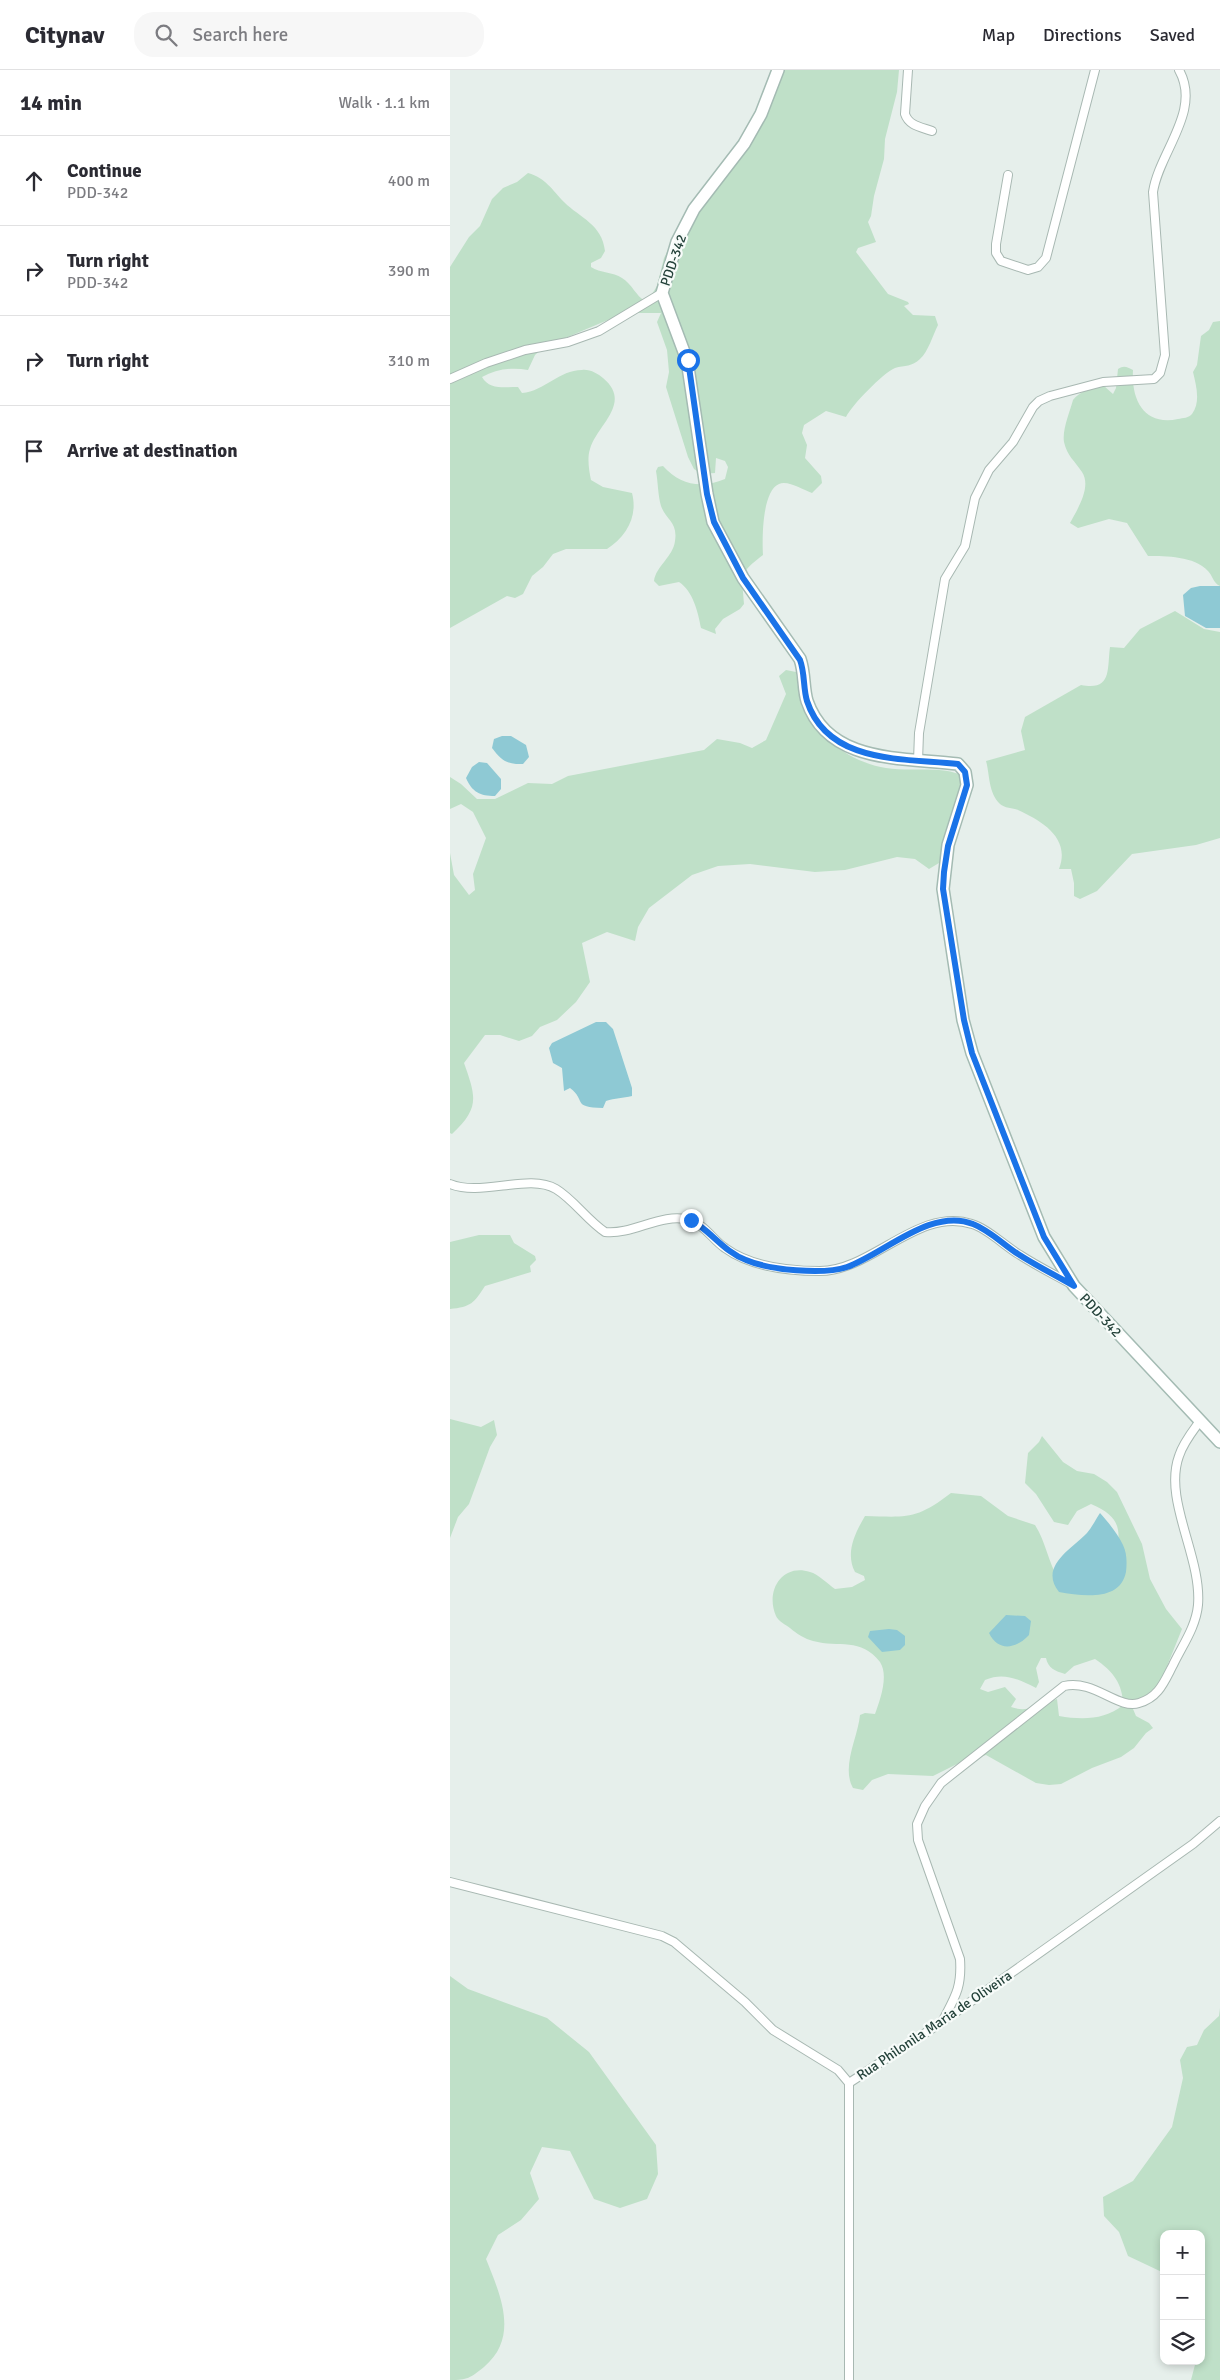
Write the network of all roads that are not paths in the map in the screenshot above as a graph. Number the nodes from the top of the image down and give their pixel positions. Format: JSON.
{"nodes":[{"id":1,"x":778,"y":70,"type":"edge"},
{"id":2,"x":908,"y":70,"type":"edge"},
{"id":3,"x":1095,"y":70,"type":"edge"},
{"id":4,"x":1179,"y":70,"type":"edge"},
{"id":5,"x":932,"y":131,"type":"dead end"},
{"id":6,"x":1008,"y":175,"type":"dead end"},
{"id":7,"x":662,"y":293,"type":"junction"},
{"id":8,"x":450,"y":380,"type":"edge"},
{"id":9,"x":918,"y":761,"type":"junction"},
{"id":10,"x":450,"y":1184,"type":"edge"},
{"id":11,"x":1074,"y":1286,"type":"junction"},
{"id":12,"x":1200,"y":1421,"type":"junction"},
{"id":13,"x":1220,"y":1442,"type":"edge"},
{"id":14,"x":1220,"y":1821,"type":"edge"},
{"id":15,"x":450,"y":1882,"type":"edge"},
{"id":16,"x":942,"y":2022,"type":"junction"},
{"id":17,"x":849,"y":2083,"type":"junction"},
{"id":18,"x":849,"y":2380,"type":"edge"}],
"edges":[{"from":1,"to":7,"type":"street","name":"PDD-342","number":"PDD-342"},
{"from":2,"to":5,"type":"street"},
{"from":3,"to":6,"type":"street"},
{"from":4,"to":9,"type":"street"},
{"from":7,"to":8,"type":"street"},
{"from":7,"to":9,"type":"street","name":"PDD-342","number":"PDD-342"},
{"from":9,"to":11,"type":"street","name":"PDD-342","number":"PDD-342"},
{"from":10,"to":11,"type":"street"},
{"from":11,"to":12,"type":"street","name":"PDD-342","number":"PDD-342"},
{"from":12,"to":13,"type":"street","name":"PDD-342","number":"PDD-342"},
{"from":12,"to":16,"type":"street"},
{"from":14,"to":16,"type":"street","name":"Rua Philonila Maria de Oliveira"},
{"from":15,"to":17,"type":"street","name":"Rua Philonila Maria de Oliveira"},
{"from":16,"to":17,"type":"street","name":"Rua Philonila Maria de Oliveira"},
{"from":17,"to":18,"type":"street"}]}
